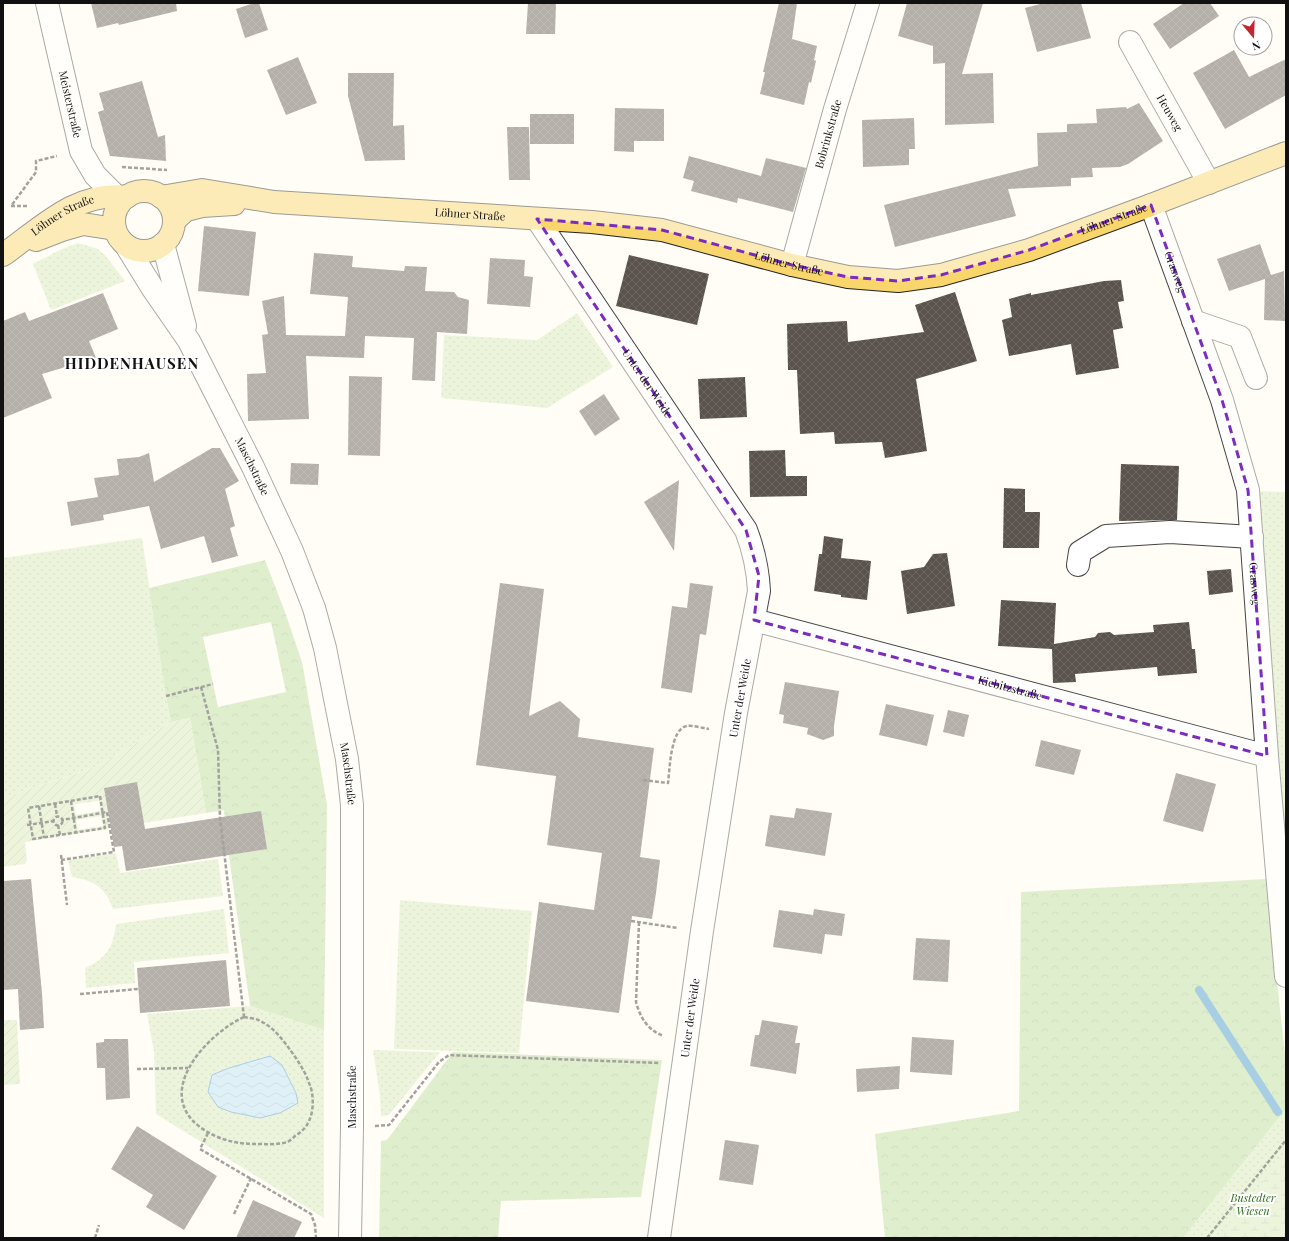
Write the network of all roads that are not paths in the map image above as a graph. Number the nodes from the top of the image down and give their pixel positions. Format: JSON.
{"nodes":[{"id":1,"x":47,"y":3,"type":"edge"},
{"id":2,"x":868,"y":3,"type":"edge"},
{"id":3,"x":1130,"y":42,"type":"dead end"},
{"id":4,"x":1286,"y":153,"type":"edge"},
{"id":5,"x":1209,"y":183,"type":"junction"},
{"id":6,"x":121,"y":196,"type":"junction"},
{"id":7,"x":161,"y":197,"type":"junction"},
{"id":8,"x":274,"y":202,"type":"junction"},
{"id":9,"x":1151,"y":205,"type":"junction"},
{"id":10,"x":537,"y":219,"type":"junction"},
{"id":11,"x":174,"y":221,"type":"junction"},
{"id":12,"x":115,"y":229,"type":"junction"},
{"id":13,"x":163,"y":244,"type":"junction"},
{"id":14,"x":127,"y":247,"type":"junction"},
{"id":15,"x":4,"y":254,"type":"edge"},
{"id":16,"x":792,"y":265,"type":"junction"},
{"id":17,"x":1193,"y":321,"type":"junction"},
{"id":18,"x":188,"y":341,"type":"junction"},
{"id":19,"x":1256,"y":378,"type":"dead end"},
{"id":20,"x":1252,"y":537,"type":"junction"},
{"id":21,"x":1078,"y":565,"type":"dead end"},
{"id":22,"x":754,"y":620,"type":"junction"},
{"id":23,"x":1267,"y":756,"type":"junction"},
{"id":24,"x":1286,"y":976,"type":"edge"},
{"id":25,"x":350,"y":1238,"type":"edge"},
{"id":26,"x":659,"y":1238,"type":"edge"}],
"edges":[{"from":1,"to":6,"type":"street","name":"Meisterstraße"},
{"from":2,"to":16,"type":"street","name":"Bobrinkstraße"},
{"from":3,"to":5,"type":"street","name":"Heuweg"},
{"from":4,"to":5,"type":"main road","name":"Löhner Straße"},
{"from":5,"to":9,"type":"main road","name":"Löhner Straße"},
{"from":6,"to":7,"type":"main road"},
{"from":6,"to":12,"type":"main road"},
{"from":6,"to":15,"type":"main road","name":"Löhner Straße"},
{"from":7,"to":8,"type":"main road","name":"Löhner Straße"},
{"from":7,"to":11,"type":"main road"},
{"from":8,"to":10,"type":"main road","name":"Löhner Straße"},
{"from":8,"to":11,"type":"main road","name":"Löhner Straße"},
{"from":9,"to":16,"type":"main road","name":"Löhner Straße"},
{"from":9,"to":17,"type":"street","name":"Grasweg"},
{"from":10,"to":16,"type":"main road","name":"Löhner Straße"},
{"from":10,"to":22,"type":"street","name":"Unter der Weide"},
{"from":11,"to":13,"type":"main road"},
{"from":12,"to":14,"type":"main road"},
{"from":12,"to":15,"type":"main road","name":"Löhner Straße"},
{"from":13,"to":14,"type":"main road"},
{"from":13,"to":18,"type":"street","name":"Maschstraße"},
{"from":14,"to":18,"type":"street","name":"Maschstraße"},
{"from":17,"to":19,"type":"street"},
{"from":17,"to":20,"type":"street","name":"Grasweg"},
{"from":18,"to":25,"type":"street","name":"Maschstraße"},
{"from":20,"to":21,"type":"street"},
{"from":20,"to":23,"type":"street","name":"Grasweg"},
{"from":22,"to":23,"type":"street","name":"Kiebitzstraße"},
{"from":22,"to":26,"type":"street","name":"Unter der Weide"},
{"from":23,"to":24,"type":"street","name":"Grasweg"}]}
